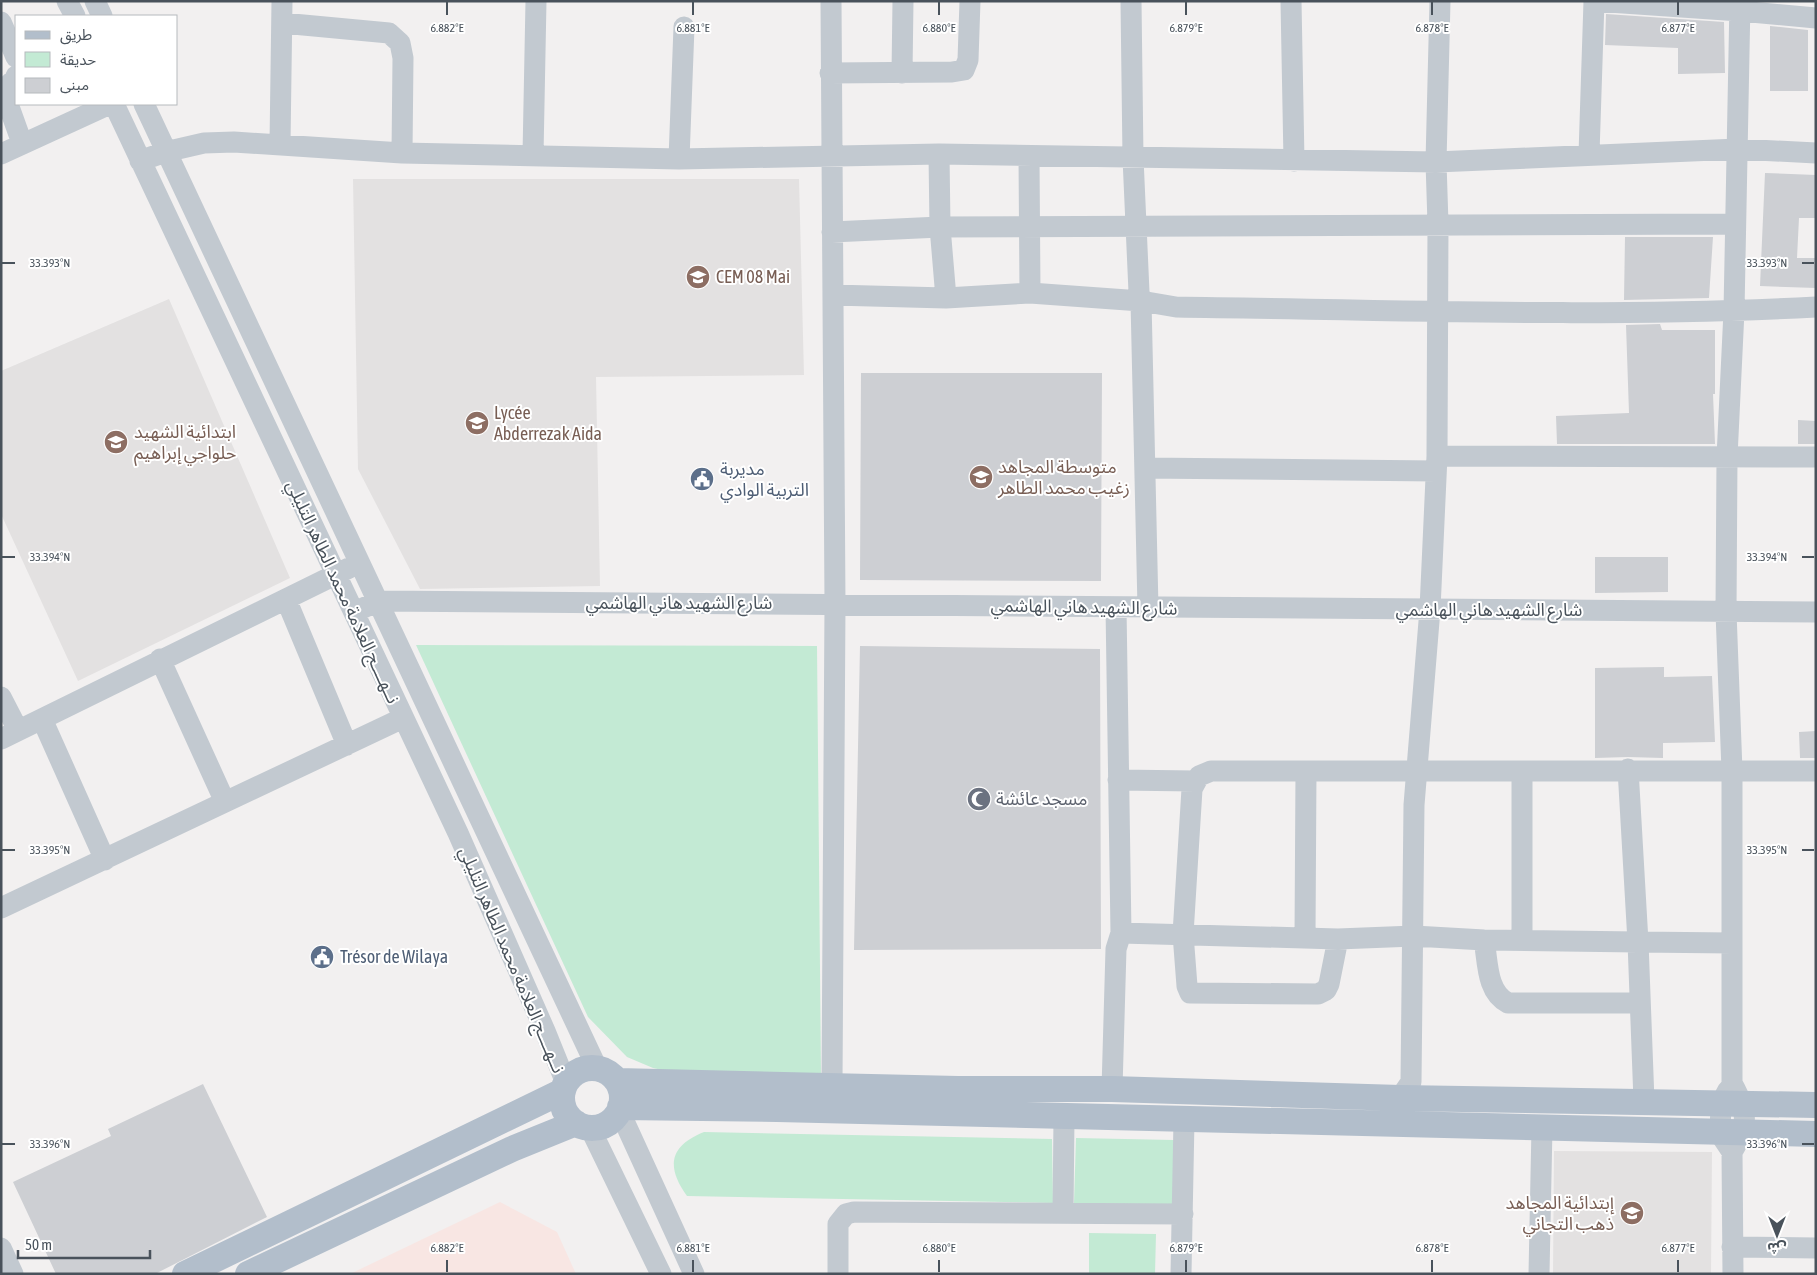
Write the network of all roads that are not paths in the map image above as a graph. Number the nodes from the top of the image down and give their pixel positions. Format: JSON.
{"nodes":[{"id":1,"x":67,"y":1,"type":"edge"},
{"id":2,"x":95,"y":1,"type":"edge"},
{"id":3,"x":282,"y":1,"type":"edge"},
{"id":4,"x":536,"y":1,"type":"edge"},
{"id":5,"x":831,"y":1,"type":"edge"},
{"id":6,"x":903,"y":1,"type":"edge"},
{"id":7,"x":970,"y":1,"type":"edge"},
{"id":8,"x":1131,"y":1,"type":"edge"},
{"id":9,"x":1291,"y":1,"type":"edge"},
{"id":10,"x":1440,"y":1,"type":"edge"},
{"id":11,"x":1594,"y":1,"type":"edge"},
{"id":12,"x":1740,"y":6,"type":"edge"},
{"id":13,"x":74,"y":15,"type":"edge"},
{"id":14,"x":102,"y":15,"type":"edge"},
{"id":15,"x":1816,"y":18,"type":"edge"},
{"id":16,"x":1,"y":22,"type":"edge"},
{"id":17,"x":282,"y":23,"type":"junction"},
{"id":18,"x":684,"y":27,"type":"dead end"},
{"id":19,"x":15,"y":54,"type":"edge"},
{"id":20,"x":902,"y":73,"type":"junction"},
{"id":21,"x":830,"y":74,"type":"junction"},
{"id":22,"x":15,"y":80,"type":"edge"},
{"id":23,"x":108,"y":105,"type":"edge"},
{"id":24,"x":114,"y":105,"type":"edge"},
{"id":25,"x":144,"y":105,"type":"edge"},
{"id":26,"x":22,"y":143,"type":"junction"},
{"id":27,"x":280,"y":144,"type":"junction"},
{"id":28,"x":1738,"y":149,"type":"junction"},
{"id":29,"x":165,"y":152,"type":"junction"},
{"id":30,"x":402,"y":153,"type":"junction"},
{"id":31,"x":1816,"y":153,"type":"edge"},
{"id":32,"x":1,"y":154,"type":"edge"},
{"id":33,"x":939,"y":154,"type":"junction"},
{"id":34,"x":1589,"y":154,"type":"junction"},
{"id":35,"x":534,"y":155,"type":"junction"},
{"id":36,"x":830,"y":155,"type":"junction"},
{"id":37,"x":1028,"y":157,"type":"junction"},
{"id":38,"x":1133,"y":158,"type":"junction"},
{"id":39,"x":680,"y":160,"type":"junction"},
{"id":40,"x":140,"y":161,"type":"junction"},
{"id":41,"x":1294,"y":161,"type":"junction"},
{"id":42,"x":1436,"y":162,"type":"junction"},
{"id":43,"x":1438,"y":224,"type":"junction"},
{"id":44,"x":1735,"y":224,"type":"junction"},
{"id":45,"x":940,"y":227,"type":"junction"},
{"id":46,"x":1028,"y":228,"type":"junction"},
{"id":47,"x":1136,"y":228,"type":"junction"},
{"id":48,"x":832,"y":232,"type":"junction"},
{"id":49,"x":1030,"y":293,"type":"junction"},
{"id":50,"x":833,"y":295,"type":"junction"},
{"id":51,"x":946,"y":298,"type":"junction"},
{"id":52,"x":1141,"y":301,"type":"junction"},
{"id":53,"x":1816,"y":307,"type":"edge"},
{"id":54,"x":1436,"y":311,"type":"junction"},
{"id":55,"x":1734,"y":311,"type":"junction"},
{"id":56,"x":1727,"y":457,"type":"junction"},
{"id":57,"x":1816,"y":457,"type":"edge"},
{"id":58,"x":1437,"y":464,"type":"junction"},
{"id":59,"x":1145,"y":468,"type":"junction"},
{"id":60,"x":360,"y":562,"type":"junction"},
{"id":61,"x":337,"y":575,"type":"junction"},
{"id":62,"x":286,"y":599,"type":"junction"},
{"id":63,"x":378,"y":601,"type":"junction"},
{"id":64,"x":834,"y":604,"type":"junction"},
{"id":65,"x":1116,"y":607,"type":"junction"},
{"id":66,"x":1148,"y":608,"type":"junction"},
{"id":67,"x":1430,"y":609,"type":"junction"},
{"id":68,"x":355,"y":612,"type":"junction"},
{"id":69,"x":1726,"y":612,"type":"junction"},
{"id":70,"x":1816,"y":612,"type":"edge"},
{"id":71,"x":160,"y":659,"type":"junction"},
{"id":72,"x":1,"y":697,"type":"edge"},
{"id":73,"x":403,"y":718,"type":"junction"},
{"id":74,"x":42,"y":719,"type":"junction"},
{"id":75,"x":10,"y":734,"type":"edge"},
{"id":76,"x":347,"y":745,"type":"junction"},
{"id":77,"x":1628,"y":769,"type":"junction"},
{"id":78,"x":1306,"y":771,"type":"junction"},
{"id":79,"x":1415,"y":771,"type":"junction"},
{"id":80,"x":1732,"y":771,"type":"junction"},
{"id":81,"x":1816,"y":771,"type":"edge"},
{"id":82,"x":1522,"y":772,"type":"junction"},
{"id":83,"x":1118,"y":780,"type":"junction"},
{"id":84,"x":1196,"y":781,"type":"junction"},
{"id":85,"x":225,"y":802,"type":"junction"},
{"id":86,"x":105,"y":860,"type":"junction"},
{"id":87,"x":1,"y":908,"type":"edge"},
{"id":88,"x":1121,"y":932,"type":"junction"},
{"id":89,"x":1183,"y":934,"type":"junction"},
{"id":90,"x":1305,"y":936,"type":"junction"},
{"id":91,"x":1414,"y":936,"type":"junction"},
{"id":92,"x":1338,"y":939,"type":"junction"},
{"id":93,"x":1484,"y":940,"type":"junction"},
{"id":94,"x":1522,"y":940,"type":"junction"},
{"id":95,"x":1638,"y":942,"type":"junction"},
{"id":96,"x":1732,"y":943,"type":"junction"},
{"id":97,"x":1640,"y":1003,"type":"junction"},
{"id":98,"x":607,"y":1075,"type":"junction"},
{"id":99,"x":832,"y":1084,"type":"junction"},
{"id":100,"x":564,"y":1087,"type":"junction"},
{"id":101,"x":1112,"y":1089,"type":"junction"},
{"id":102,"x":1411,"y":1093,"type":"junction"},
{"id":103,"x":1732,"y":1097,"type":"junction"},
{"id":104,"x":1644,"y":1101,"type":"junction"},
{"id":105,"x":1816,"y":1105,"type":"edge"},
{"id":106,"x":620,"y":1109,"type":"junction"},
{"id":107,"x":1064,"y":1117,"type":"junction"},
{"id":108,"x":1184,"y":1120,"type":"junction"},
{"id":109,"x":583,"y":1126,"type":"junction"},
{"id":110,"x":1408,"y":1126,"type":"junction"},
{"id":111,"x":1542,"y":1127,"type":"junction"},
{"id":112,"x":1816,"y":1134,"type":"edge"},
{"id":113,"x":1732,"y":1140,"type":"junction"},
{"id":114,"x":1063,"y":1213,"type":"junction"},
{"id":115,"x":1183,"y":1214,"type":"junction"},
{"id":116,"x":1732,"y":1247,"type":"junction"},
{"id":117,"x":1,"y":1248,"type":"edge"},
{"id":118,"x":1816,"y":1248,"type":"edge"},
{"id":119,"x":13,"y":1274,"type":"edge"},
{"id":120,"x":185,"y":1274,"type":"edge"},
{"id":121,"x":248,"y":1274,"type":"edge"},
{"id":122,"x":661,"y":1274,"type":"edge"},
{"id":123,"x":694,"y":1274,"type":"edge"},
{"id":124,"x":838,"y":1274,"type":"edge"},
{"id":125,"x":1182,"y":1274,"type":"edge"},
{"id":126,"x":1539,"y":1274,"type":"edge"},
{"id":127,"x":1732,"y":1274,"type":"edge"}],
"edges":[{"from":1,"to":13,"type":"street"},
{"from":2,"to":14,"type":"street"},
{"from":3,"to":17,"type":"street"},
{"from":4,"to":35,"type":"street"},
{"from":5,"to":21,"type":"street"},
{"from":6,"to":20,"type":"street"},
{"from":7,"to":20,"type":"street"},
{"from":8,"to":38,"type":"street"},
{"from":9,"to":41,"type":"street"},
{"from":10,"to":42,"type":"street"},
{"from":11,"to":12,"type":"street"},
{"from":11,"to":34,"type":"street"},
{"from":12,"to":15,"type":"street"},
{"from":12,"to":28,"type":"street"},
{"from":16,"to":19,"type":"street"},
{"from":17,"to":27,"type":"street"},
{"from":17,"to":30,"type":"street"},
{"from":18,"to":39,"type":"street"},
{"from":20,"to":21,"type":"street"},
{"from":21,"to":36,"type":"street"},
{"from":22,"to":26,"type":"street"},
{"from":23,"to":26,"type":"street"},
{"from":24,"to":40,"type":"street","name":"نــهــــج العلامة محمد الطاهر التليلي"},
{"from":25,"to":29,"type":"street","name":"نــهــــج العلامة محمد الطاهر التليلي"},
{"from":26,"to":32,"type":"street"},
{"from":27,"to":29,"type":"street"},
{"from":27,"to":30,"type":"street"},
{"from":28,"to":31,"type":"street"},
{"from":28,"to":34,"type":"street"},
{"from":28,"to":44,"type":"street"},
{"from":29,"to":40,"type":"street"},
{"from":29,"to":60,"type":"street","name":"نــهــــج العلامة محمد الطاهر التليلي"},
{"from":30,"to":35,"type":"street"},
{"from":33,"to":36,"type":"street"},
{"from":33,"to":37,"type":"street"},
{"from":33,"to":45,"type":"street"},
{"from":34,"to":42,"type":"street"},
{"from":35,"to":39,"type":"street"},
{"from":36,"to":39,"type":"street"},
{"from":36,"to":48,"type":"street"},
{"from":37,"to":38,"type":"street"},
{"from":37,"to":46,"type":"street"},
{"from":38,"to":41,"type":"street"},
{"from":38,"to":47,"type":"street"},
{"from":40,"to":61,"type":"street","name":"نــهــــج العلامة محمد الطاهر التليلي"},
{"from":41,"to":42,"type":"street"},
{"from":42,"to":43,"type":"street"},
{"from":43,"to":44,"type":"street"},
{"from":43,"to":47,"type":"street"},
{"from":43,"to":54,"type":"street"},
{"from":44,"to":55,"type":"street"},
{"from":45,"to":46,"type":"street"},
{"from":45,"to":48,"type":"street"},
{"from":45,"to":51,"type":"street"},
{"from":46,"to":47,"type":"street"},
{"from":46,"to":49,"type":"street"},
{"from":47,"to":52,"type":"street"},
{"from":48,"to":50,"type":"street"},
{"from":49,"to":51,"type":"street"},
{"from":49,"to":52,"type":"street"},
{"from":50,"to":51,"type":"street"},
{"from":50,"to":64,"type":"street"},
{"from":52,"to":54,"type":"street"},
{"from":52,"to":59,"type":"street"},
{"from":53,"to":55,"type":"street"},
{"from":54,"to":55,"type":"street"},
{"from":54,"to":58,"type":"street"},
{"from":55,"to":56,"type":"street"},
{"from":56,"to":57,"type":"street"},
{"from":56,"to":58,"type":"street"},
{"from":56,"to":69,"type":"street"},
{"from":58,"to":59,"type":"street"},
{"from":58,"to":67,"type":"street"},
{"from":59,"to":66,"type":"street"},
{"from":60,"to":61,"type":"street"},
{"from":60,"to":63,"type":"street","name":"نــهــــج العلامة محمد الطاهر التليلي"},
{"from":61,"to":62,"type":"street"},
{"from":61,"to":68,"type":"street","name":"نــهــــج العلامة محمد الطاهر التليلي"},
{"from":62,"to":71,"type":"street"},
{"from":62,"to":76,"type":"street"},
{"from":63,"to":64,"type":"street","name":"شارع الشهيد هاني الهاشمي"},
{"from":63,"to":68,"type":"street","name":"شارع الشهيد هاني الهاشمي"},
{"from":63,"to":98,"type":"street","name":"نــهــــج العلامة محمد الطاهر التليلي"},
{"from":64,"to":65,"type":"street","name":"شارع الشهيد هاني الهاشمي"},
{"from":64,"to":99,"type":"street"},
{"from":65,"to":66,"type":"street","name":"شارع الشهيد هاني الهاشمي"},
{"from":65,"to":83,"type":"street"},
{"from":66,"to":67,"type":"street","name":"شارع الشهيد هاني الهاشمي"},
{"from":67,"to":69,"type":"street","name":"شارع الشهيد هاني الهاشمي"},
{"from":67,"to":79,"type":"street"},
{"from":68,"to":73,"type":"street","name":"نــهــــج العلامة محمد الطاهر التليلي"},
{"from":69,"to":70,"type":"street","name":"شارع الشهيد هاني الهاشمي"},
{"from":69,"to":80,"type":"street"},
{"from":71,"to":74,"type":"street"},
{"from":71,"to":85,"type":"street"},
{"from":72,"to":75,"type":"street"},
{"from":73,"to":76,"type":"street"},
{"from":73,"to":100,"type":"street","name":"نــهــــج العلامة محمد الطاهر التليلي"},
{"from":74,"to":75,"type":"street"},
{"from":74,"to":86,"type":"street"},
{"from":76,"to":85,"type":"street"},
{"from":77,"to":80,"type":"street"},
{"from":77,"to":82,"type":"street"},
{"from":77,"to":95,"type":"street"},
{"from":78,"to":79,"type":"street"},
{"from":78,"to":84,"type":"street"},
{"from":78,"to":90,"type":"street"},
{"from":79,"to":82,"type":"street"},
{"from":79,"to":91,"type":"street"},
{"from":80,"to":81,"type":"street"},
{"from":80,"to":96,"type":"street"},
{"from":82,"to":94,"type":"street"},
{"from":83,"to":84,"type":"street"},
{"from":83,"to":88,"type":"street"},
{"from":84,"to":89,"type":"street"},
{"from":85,"to":86,"type":"street"},
{"from":86,"to":87,"type":"street"},
{"from":88,"to":89,"type":"street"},
{"from":88,"to":101,"type":"street"},
{"from":89,"to":90,"type":"street"},
{"from":89,"to":92,"type":"street"},
{"from":90,"to":92,"type":"street"},
{"from":91,"to":92,"type":"street"},
{"from":91,"to":93,"type":"street"},
{"from":91,"to":102,"type":"street"},
{"from":93,"to":94,"type":"street"},
{"from":93,"to":97,"type":"street"},
{"from":94,"to":95,"type":"street"},
{"from":95,"to":96,"type":"street"},
{"from":95,"to":97,"type":"street"},
{"from":96,"to":103,"type":"street"},
{"from":97,"to":104,"type":"street"},
{"from":98,"to":99,"type":"main road"},
{"from":98,"to":100,"type":"main road"},
{"from":98,"to":106,"type":"main road"},
{"from":99,"to":101,"type":"main road"},
{"from":100,"to":109,"type":"main road"},
{"from":100,"to":120,"type":"main road"},
{"from":101,"to":102,"type":"main road"},
{"from":102,"to":104,"type":"main road"},
{"from":102,"to":110,"type":"street"},
{"from":103,"to":104,"type":"main road"},
{"from":103,"to":105,"type":"main road"},
{"from":103,"to":113,"type":"street"},
{"from":106,"to":107,"type":"main road"},
{"from":106,"to":109,"type":"main road"},
{"from":106,"to":123,"type":"street"},
{"from":107,"to":108,"type":"main road"},
{"from":107,"to":114,"type":"street"},
{"from":108,"to":110,"type":"main road"},
{"from":108,"to":115,"type":"street"},
{"from":109,"to":121,"type":"main road"},
{"from":109,"to":122,"type":"street"},
{"from":110,"to":111,"type":"main road"},
{"from":111,"to":113,"type":"main road"},
{"from":111,"to":126,"type":"street"},
{"from":112,"to":113,"type":"main road"},
{"from":113,"to":116,"type":"street"},
{"from":114,"to":115,"type":"street"},
{"from":114,"to":124,"type":"street"},
{"from":115,"to":125,"type":"street"},
{"from":116,"to":118,"type":"street"},
{"from":116,"to":127,"type":"street"},
{"from":117,"to":119,"type":"street"}]}
